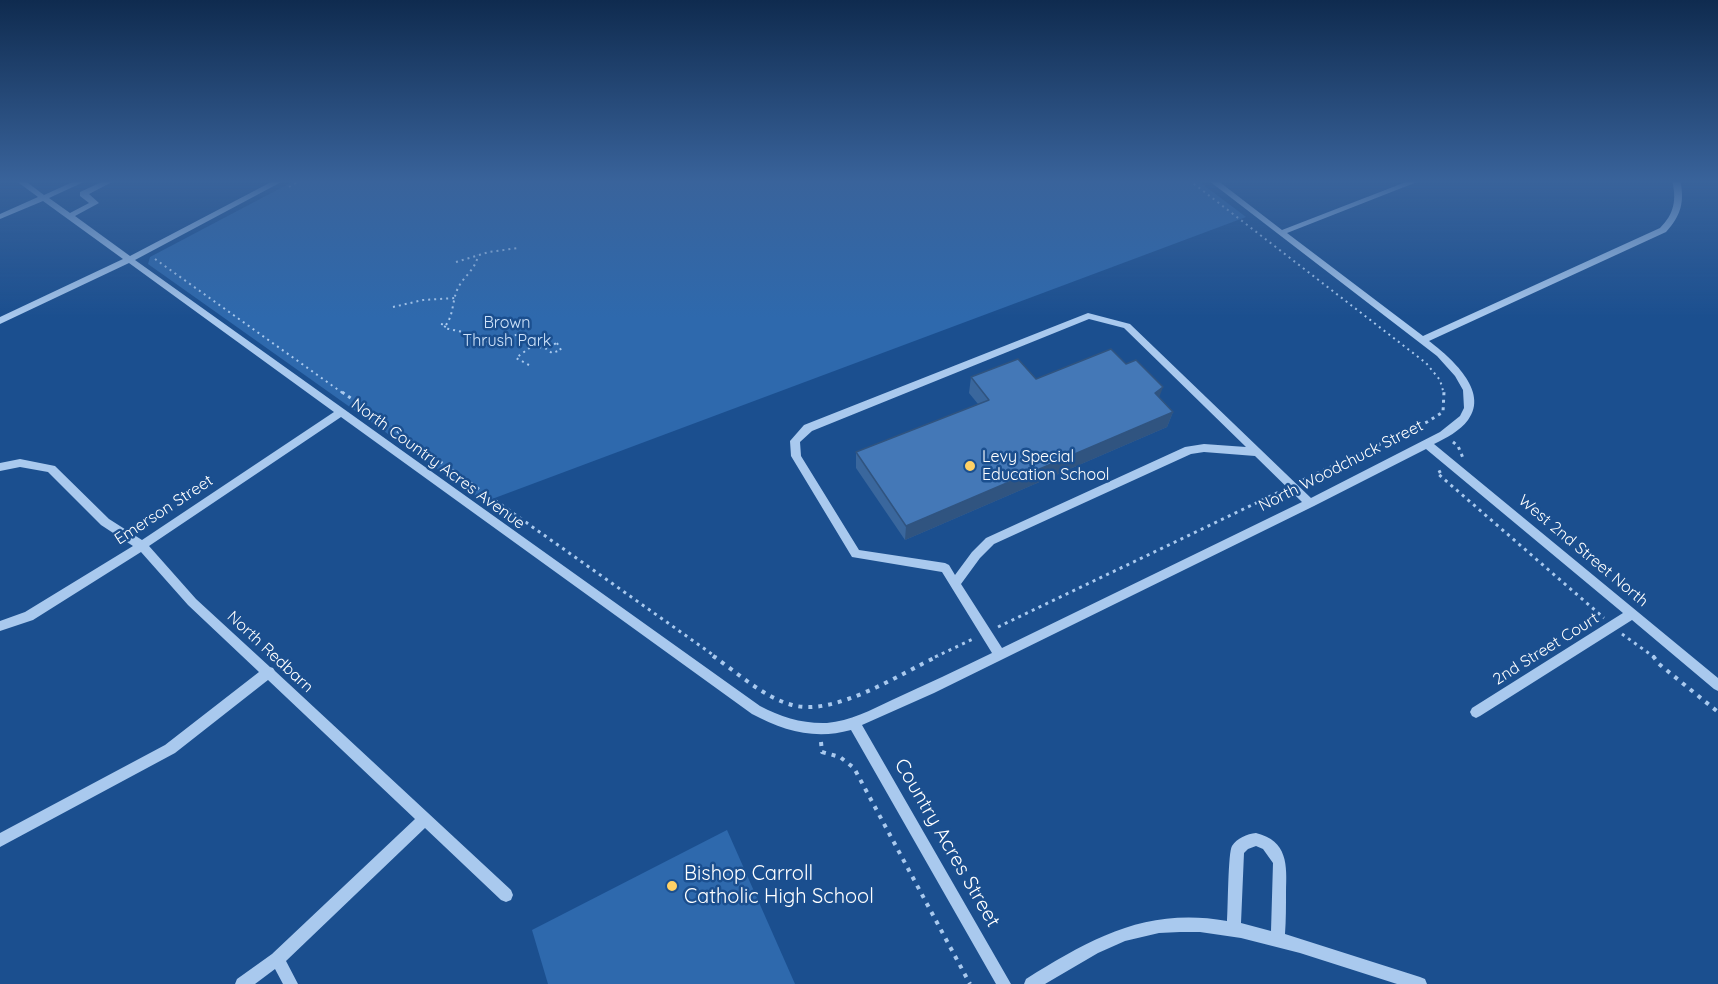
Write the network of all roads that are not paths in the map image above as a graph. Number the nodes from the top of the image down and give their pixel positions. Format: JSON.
{"nodes":[{"id":1,"x":83,"y":226,"type":"edge"},
{"id":2,"x":194,"y":226,"type":"edge"},
{"id":3,"x":1272,"y":226,"type":"edge"},
{"id":4,"x":1298,"y":226,"type":"edge"},
{"id":5,"x":1668,"y":226,"type":"edge"},
{"id":6,"x":1281,"y":233,"type":"junction"},
{"id":7,"x":129,"y":260,"type":"junction"},
{"id":8,"x":0,"y":321,"type":"edge"},
{"id":9,"x":1423,"y":340,"type":"junction"},
{"id":10,"x":340,"y":411,"type":"junction"},
{"id":11,"x":1426,"y":443,"type":"junction"},
{"id":12,"x":1255,"y":452,"type":"junction"},
{"id":13,"x":0,"y":467,"type":"edge"},
{"id":14,"x":1310,"y":503,"type":"junction"},
{"id":15,"x":142,"y":546,"type":"junction"},
{"id":16,"x":955,"y":584,"type":"junction"},
{"id":17,"x":1632,"y":614,"type":"junction"},
{"id":18,"x":0,"y":626,"type":"edge"},
{"id":19,"x":999,"y":654,"type":"junction"},
{"id":20,"x":269,"y":672,"type":"junction"},
{"id":21,"x":1718,"y":685,"type":"edge"},
{"id":22,"x":1476,"y":712,"type":"dead end"},
{"id":23,"x":854,"y":723,"type":"junction"},
{"id":24,"x":425,"y":819,"type":"junction"},
{"id":25,"x":0,"y":840,"type":"edge"},
{"id":26,"x":506,"y":895,"type":"dead end"},
{"id":27,"x":1234,"y":928,"type":"junction"},
{"id":28,"x":1278,"y":939,"type":"junction"},
{"id":29,"x":277,"y":959,"type":"junction"},
{"id":30,"x":242,"y":984,"type":"edge"},
{"id":31,"x":291,"y":984,"type":"edge"},
{"id":32,"x":1004,"y":984,"type":"edge"},
{"id":33,"x":1031,"y":984,"type":"edge"},
{"id":34,"x":1420,"y":984,"type":"edge"}],
"edges":[{"from":1,"to":7,"type":"street","name":"North Country Acres Avenue"},
{"from":2,"to":7,"type":"street"},
{"from":3,"to":6,"type":"street"},
{"from":4,"to":6,"type":"street"},
{"from":5,"to":9,"type":"street"},
{"from":6,"to":9,"type":"street"},
{"from":7,"to":8,"type":"street"},
{"from":7,"to":10,"type":"street","name":"North Country Acres Avenue"},
{"from":9,"to":11,"type":"street","name":"North Woodchuck Street"},
{"from":10,"to":15,"type":"street","name":"Emerson Street"},
{"from":10,"to":23,"type":"street","name":"North Country Acres Avenue"},
{"from":11,"to":14,"type":"street","name":"North Woodchuck Street"},
{"from":11,"to":17,"type":"street","name":"West 2nd Street North"},
{"from":12,"to":14,"type":"street"},
{"from":12,"to":16,"type":"street"},
{"from":12,"to":16,"type":"street"},
{"from":13,"to":15,"type":"street","name":"North Redbarn"},
{"from":14,"to":19,"type":"street","name":"North Woodchuck Street"},
{"from":15,"to":18,"type":"street","name":"Emerson Street"},
{"from":15,"to":20,"type":"street","name":"North Redbarn"},
{"from":16,"to":19,"type":"street"},
{"from":17,"to":21,"type":"street","name":"West 2nd Street North"},
{"from":17,"to":22,"type":"street","name":"2nd Street Court"},
{"from":19,"to":23,"type":"street","name":"North Woodchuck Street"},
{"from":20,"to":24,"type":"street","name":"North Redbarn"},
{"from":20,"to":25,"type":"street"},
{"from":23,"to":32,"type":"street","name":"Country Acres Street"},
{"from":24,"to":26,"type":"street","name":"North Redbarn"},
{"from":24,"to":29,"type":"street"},
{"from":27,"to":28,"type":"street"},
{"from":27,"to":28,"type":"street"},
{"from":27,"to":33,"type":"street"},
{"from":28,"to":34,"type":"street"},
{"from":29,"to":30,"type":"street"},
{"from":29,"to":31,"type":"street"}]}
